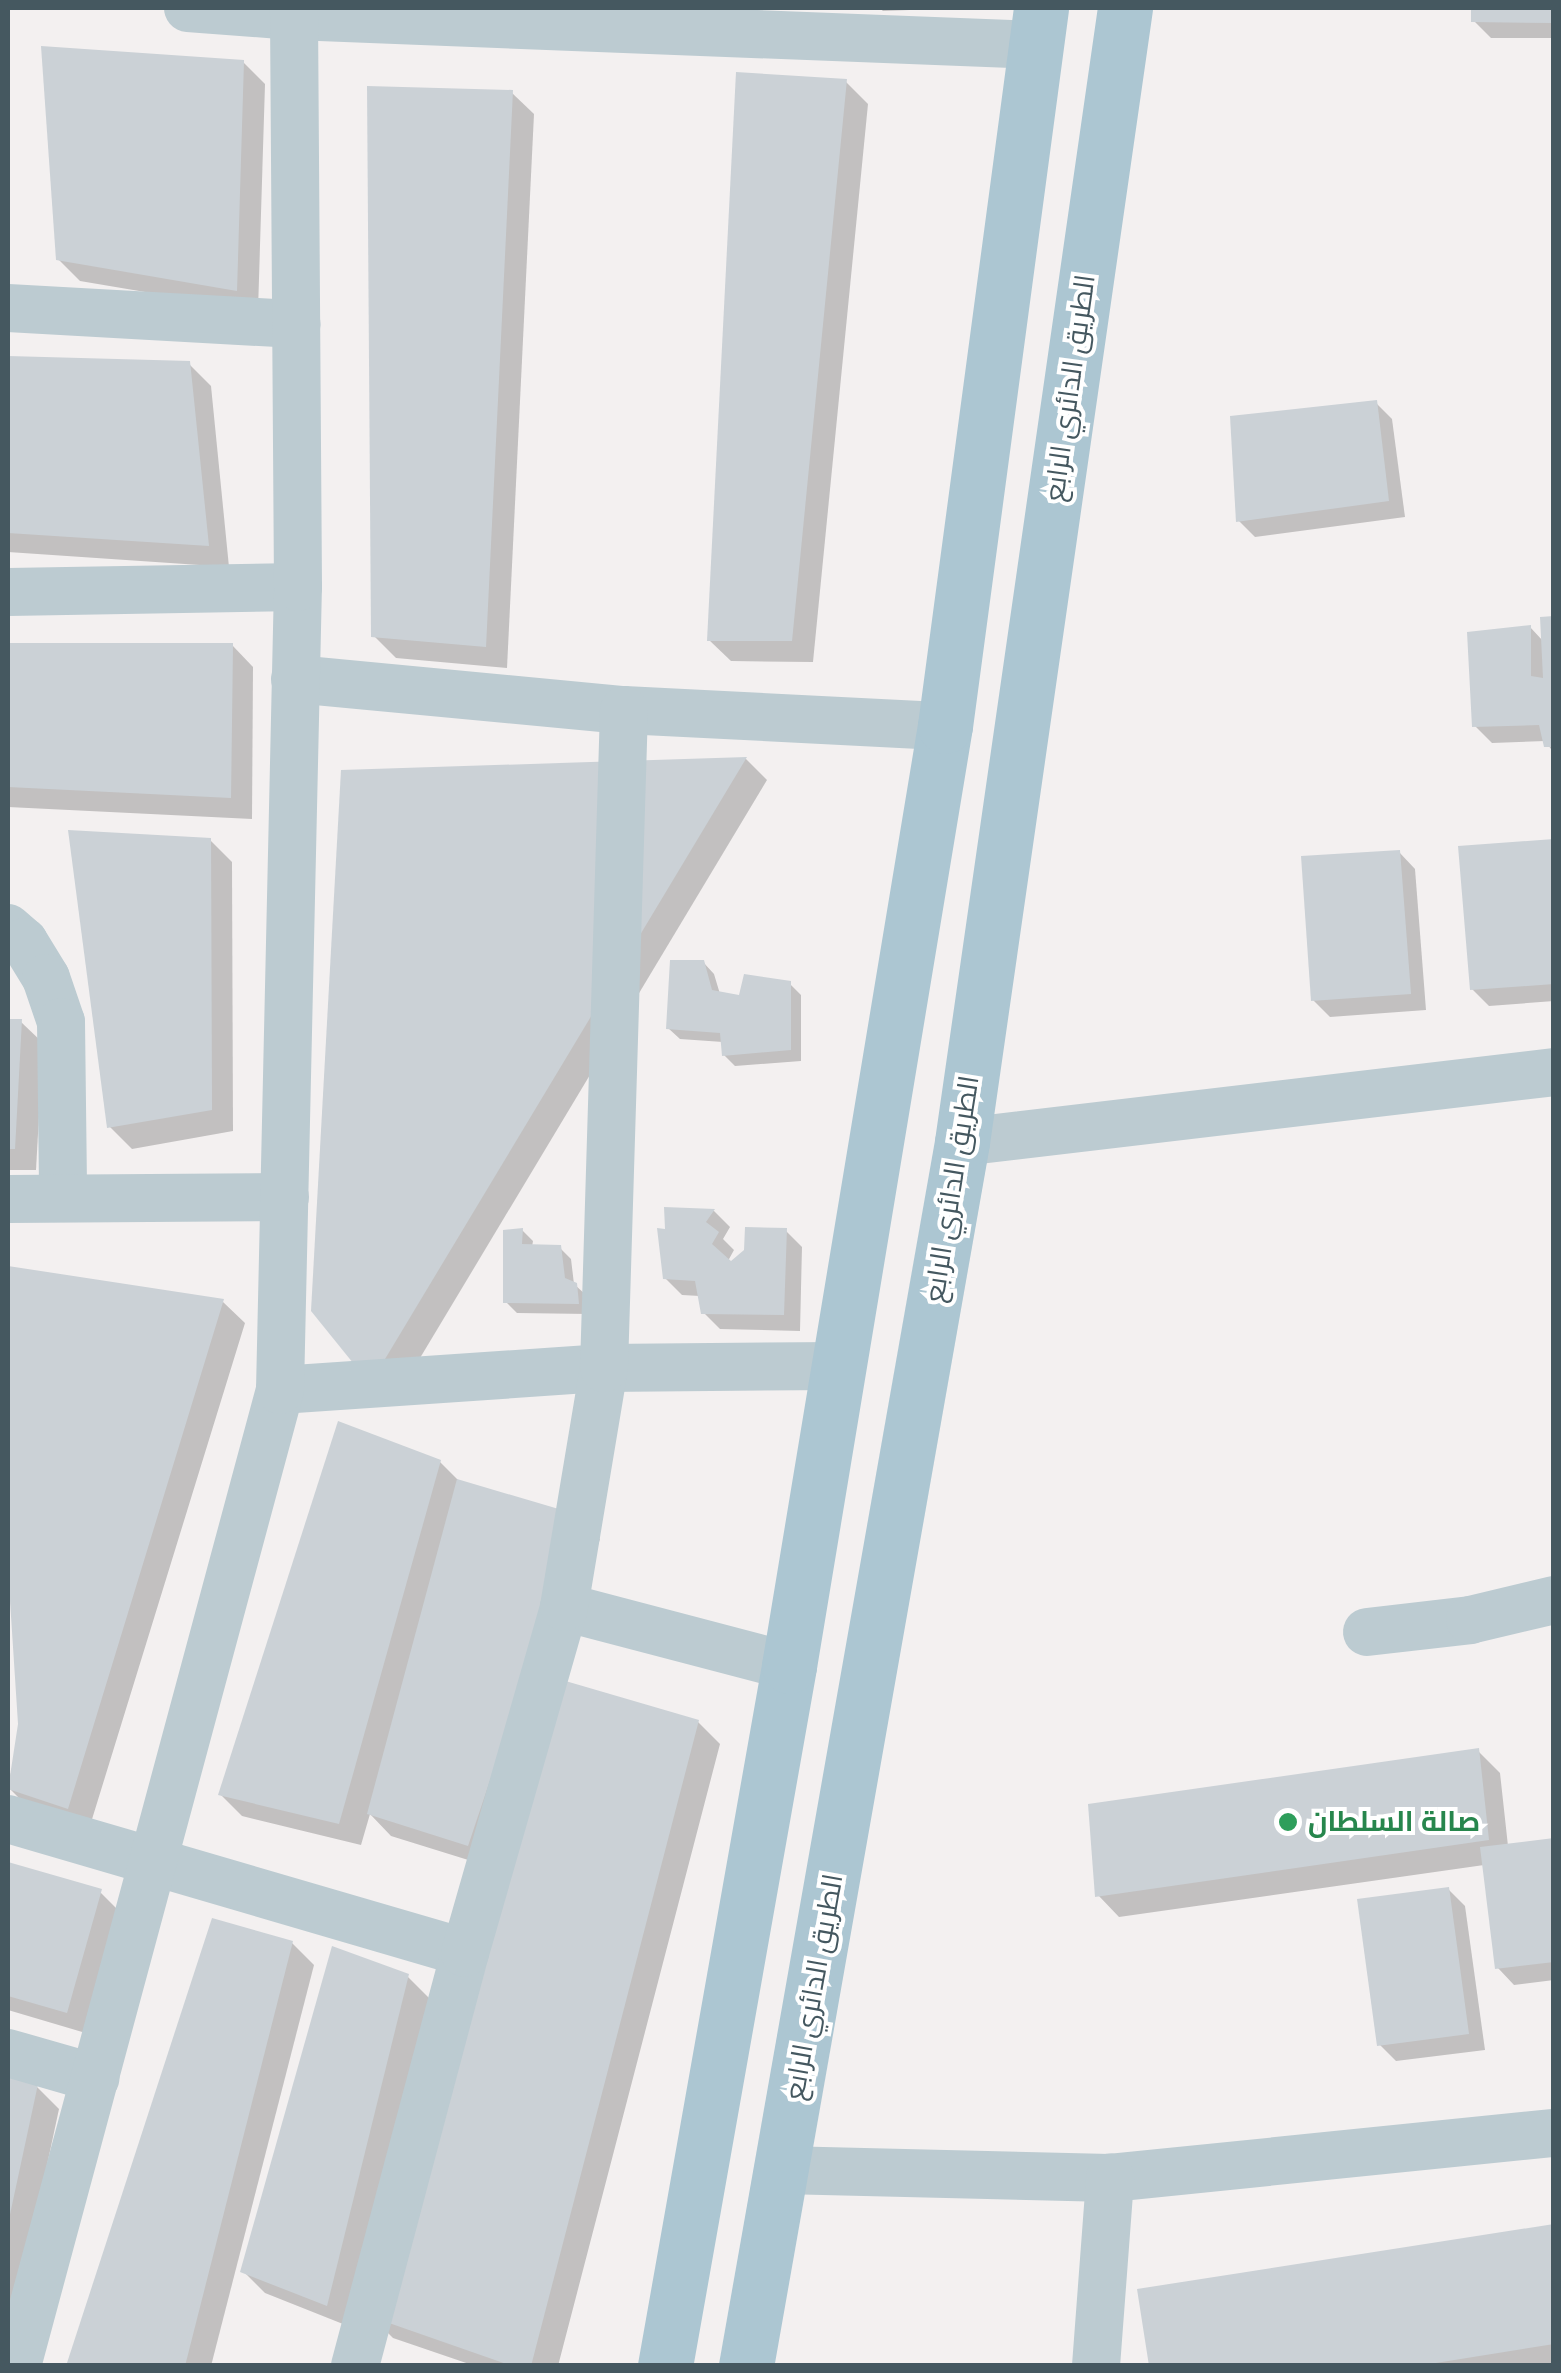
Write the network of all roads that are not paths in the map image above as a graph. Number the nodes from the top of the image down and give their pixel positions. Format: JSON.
{"nodes":[{"id":1,"x":188,"y":8,"type":"edge"},
{"id":2,"x":1126,"y":8,"type":"edge"},
{"id":3,"x":294,"y":12,"type":"edge"},
{"id":4,"x":629,"y":17,"type":"edge"},
{"id":5,"x":1039,"y":26,"type":"edge"},
{"id":6,"x":8,"y":308,"type":"edge"},
{"id":7,"x":296,"y":324,"type":"junction"},
{"id":8,"x":298,"y":587,"type":"junction"},
{"id":9,"x":8,"y":592,"type":"edge"},
{"id":10,"x":295,"y":679,"type":"junction"},
{"id":11,"x":624,"y":710,"type":"junction"},
{"id":12,"x":945,"y":726,"type":"junction"},
{"id":13,"x":8,"y":928,"type":"edge"},
{"id":14,"x":1554,"y":1072,"type":"edge"},
{"id":15,"x":962,"y":1142,"type":"junction"},
{"id":16,"x":285,"y":1196,"type":"junction"},
{"id":17,"x":62,"y":1198,"type":"junction"},
{"id":18,"x":8,"y":1200,"type":"edge"},
{"id":19,"x":839,"y":1366,"type":"junction"},
{"id":20,"x":604,"y":1368,"type":"junction"},
{"id":21,"x":280,"y":1390,"type":"junction"},
{"id":22,"x":1554,"y":1600,"type":"edge"},
{"id":23,"x":564,"y":1607,"type":"junction"},
{"id":24,"x":1367,"y":1632,"type":"dead end"},
{"id":25,"x":790,"y":1666,"type":"junction"},
{"id":26,"x":8,"y":1819,"type":"edge"},
{"id":27,"x":152,"y":1865,"type":"junction"},
{"id":28,"x":465,"y":1953,"type":"junction"},
{"id":29,"x":8,"y":2053,"type":"edge"},
{"id":30,"x":95,"y":2078,"type":"junction"},
{"id":31,"x":1554,"y":2132,"type":"edge"},
{"id":32,"x":782,"y":2170,"type":"junction"},
{"id":33,"x":1110,"y":2178,"type":"junction"},
{"id":34,"x":17,"y":2366,"type":"edge"},
{"id":35,"x":356,"y":2366,"type":"edge"},
{"id":36,"x":665,"y":2366,"type":"edge"},
{"id":37,"x":746,"y":2366,"type":"edge"},
{"id":38,"x":1096,"y":2366,"type":"edge"}],
"edges":[{"from":1,"to":3,"type":"street"},
{"from":2,"to":15,"type":"main road","name":"الطريق الدائري الرابع"},
{"from":3,"to":4,"type":"street"},
{"from":3,"to":7,"type":"street"},
{"from":4,"to":5,"type":"street"},
{"from":5,"to":12,"type":"main road"},
{"from":6,"to":7,"type":"street"},
{"from":7,"to":8,"type":"street"},
{"from":8,"to":9,"type":"street"},
{"from":8,"to":10,"type":"street"},
{"from":10,"to":11,"type":"street"},
{"from":10,"to":16,"type":"street"},
{"from":11,"to":12,"type":"street"},
{"from":11,"to":20,"type":"street"},
{"from":12,"to":19,"type":"main road"},
{"from":13,"to":17,"type":"street"},
{"from":14,"to":15,"type":"street"},
{"from":15,"to":32,"type":"main road","name":"الطريق الدائري الرابع"},
{"from":16,"to":17,"type":"street"},
{"from":16,"to":21,"type":"street"},
{"from":17,"to":18,"type":"street"},
{"from":19,"to":20,"type":"street"},
{"from":19,"to":25,"type":"main road"},
{"from":20,"to":21,"type":"street"},
{"from":20,"to":23,"type":"street"},
{"from":21,"to":27,"type":"street"},
{"from":22,"to":24,"type":"street"},
{"from":23,"to":25,"type":"street"},
{"from":23,"to":28,"type":"street"},
{"from":25,"to":36,"type":"main road"},
{"from":26,"to":27,"type":"street"},
{"from":27,"to":28,"type":"street"},
{"from":27,"to":30,"type":"street"},
{"from":28,"to":35,"type":"street"},
{"from":29,"to":30,"type":"street"},
{"from":30,"to":34,"type":"street"},
{"from":31,"to":33,"type":"street"},
{"from":32,"to":33,"type":"street"},
{"from":32,"to":37,"type":"main road","name":"الطريق الدائري الرابع"},
{"from":33,"to":38,"type":"street"}]}
